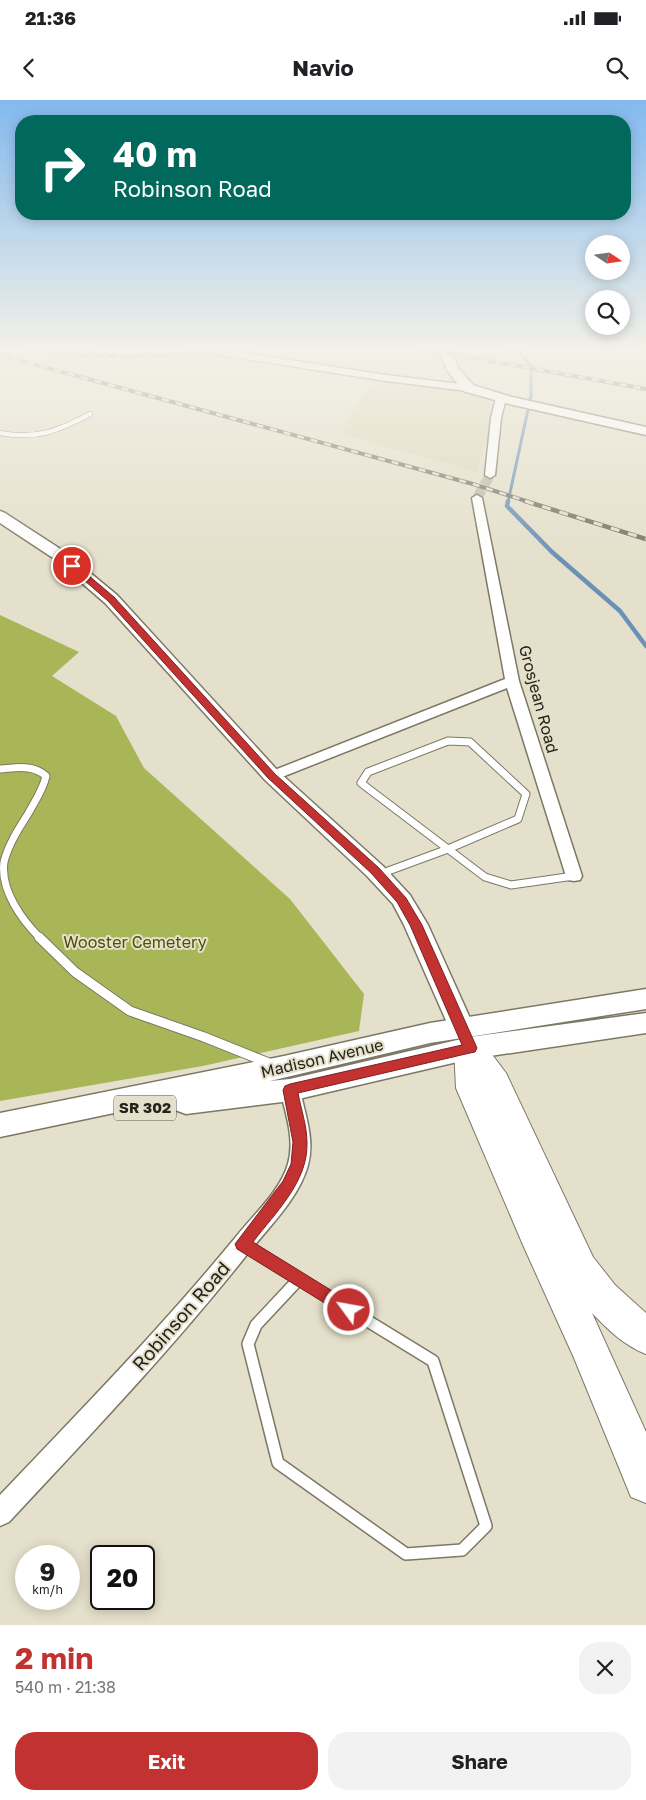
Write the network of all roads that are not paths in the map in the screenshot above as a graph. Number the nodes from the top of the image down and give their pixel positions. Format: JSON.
{"nodes":[{"id":1,"x":81,"y":418,"type":"edge"},
{"id":2,"x":496,"y":418,"type":"edge"},
{"id":3,"x":590,"y":418,"type":"edge"},
{"id":4,"x":646,"y":431,"type":"edge"},
{"id":5,"x":0,"y":433,"type":"edge"},
{"id":6,"x":490,"y":476,"type":"tunnel mouth"},
{"id":7,"x":477,"y":498,"type":"tunnel mouth"},
{"id":8,"x":0,"y":516,"type":"edge"},
{"id":9,"x":512,"y":681,"type":"junction"},
{"id":10,"x":0,"y":769,"type":"edge"},
{"id":11,"x":272,"y":776,"type":"junction"},
{"id":12,"x":448,"y":849,"type":"junction"},
{"id":13,"x":2,"y":863,"type":"edge"},
{"id":14,"x":378,"y":874,"type":"junction"},
{"id":15,"x":574,"y":876,"type":"joint"},
{"id":16,"x":2,"y":886,"type":"edge"},
{"id":17,"x":646,"y":999,"type":"edge"},
{"id":18,"x":646,"y":1023,"type":"edge"},
{"id":19,"x":466,"y":1038,"type":"junction"},
{"id":20,"x":287,"y":1079,"type":"junction"},
{"id":21,"x":0,"y":1125,"type":"edge"},
{"id":22,"x":242,"y":1244,"type":"junction"},
{"id":23,"x":299,"y":1279,"type":"junction"},
{"id":24,"x":646,"y":1336,"type":"edge"},
{"id":25,"x":646,"y":1482,"type":"edge"},
{"id":26,"x":0,"y":1513,"type":"edge"}],
"edges":[{"from":1,"to":5,"type":"lane"},
{"from":2,"to":6,"type":"street"},
{"from":3,"to":4,"type":"street"},
{"from":7,"to":9,"type":"street","name":"Grosjean Road"},
{"from":8,"to":11,"type":"street"},
{"from":9,"to":11,"type":"street"},
{"from":9,"to":15,"type":"street","name":"Grosjean Road"},
{"from":10,"to":13,"type":"lane"},
{"from":11,"to":14,"type":"street"},
{"from":12,"to":12,"type":"lane"},
{"from":12,"to":14,"type":"lane"},
{"from":12,"to":15,"type":"lane"},
{"from":13,"to":16,"type":"lane"},
{"from":14,"to":19,"type":"street"},
{"from":16,"to":20,"type":"lane"},
{"from":17,"to":19,"type":"main road","name":"Madison Avenue","number":"SR 302"},
{"from":18,"to":19,"type":"main road","name":"Madison Avenue","number":"SR 302"},
{"from":19,"to":20,"type":"main road","name":"Madison Avenue","number":"SR 302"},
{"from":19,"to":24,"type":"highway"},
{"from":19,"to":25,"type":"highway"},
{"from":20,"to":21,"type":"main road","name":"Madison Avenue","number":"SR 302"},
{"from":20,"to":22,"type":"street","name":"Robinson Road"},
{"from":22,"to":23,"type":"lane"},
{"from":22,"to":26,"type":"street","name":"Robinson Road"},
{"from":23,"to":23,"type":"lane"}]}
